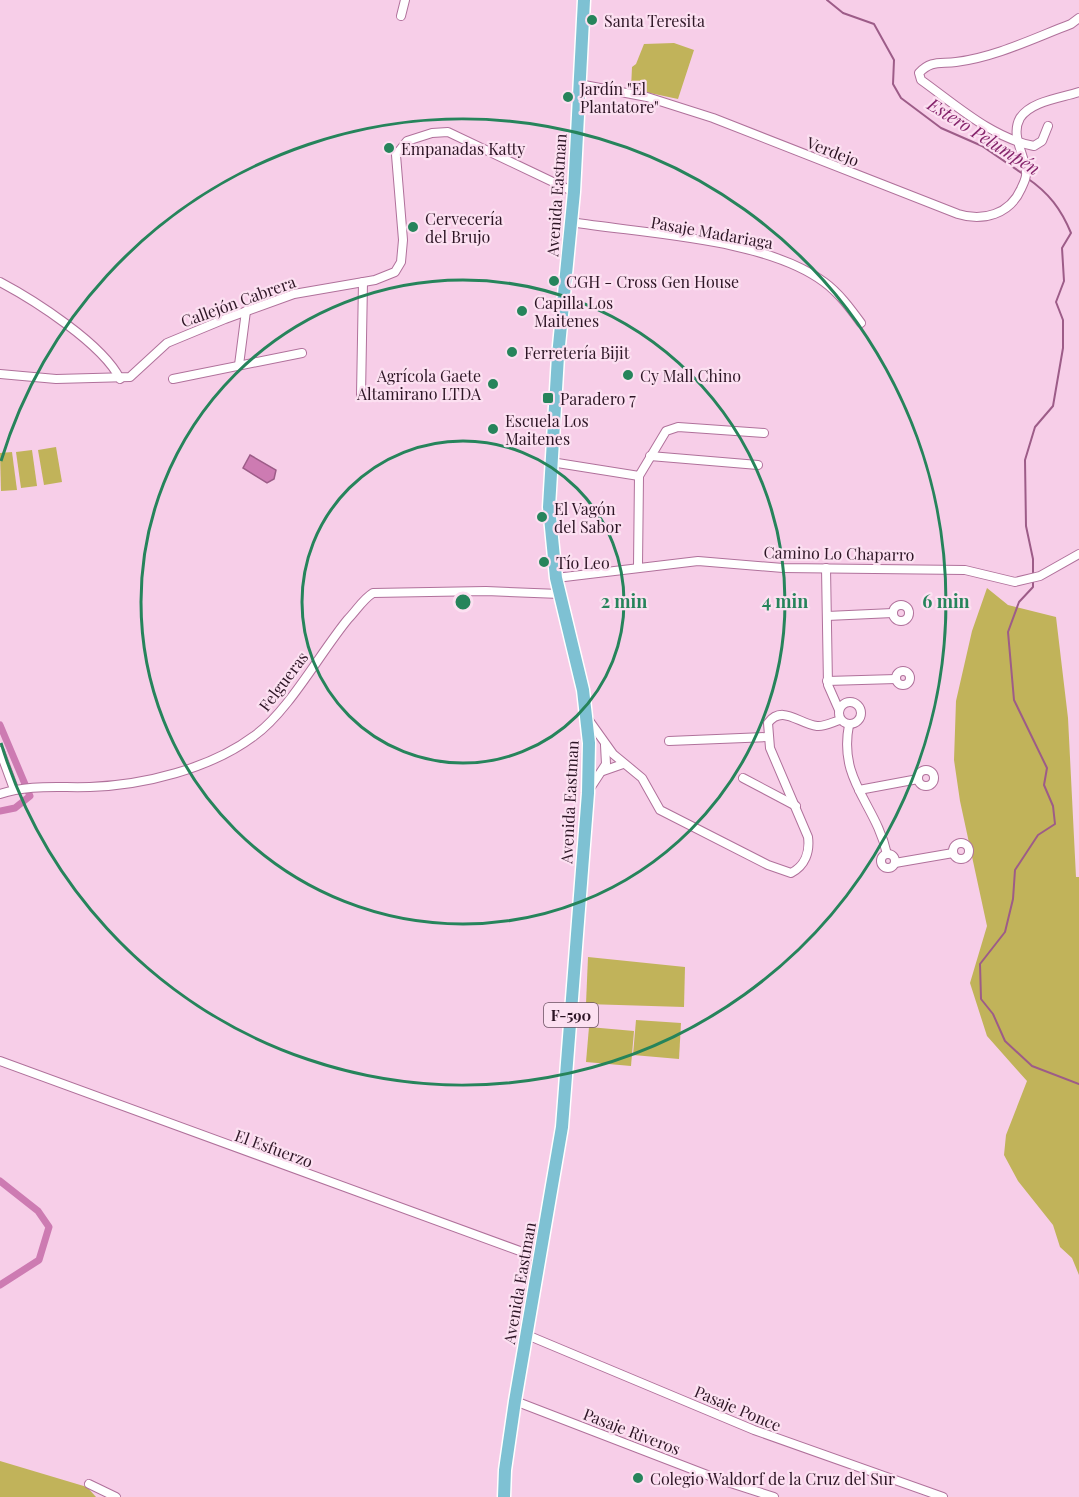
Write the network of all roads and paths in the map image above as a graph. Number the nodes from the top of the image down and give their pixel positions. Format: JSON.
{"nodes":[{"id":1,"x":405,"y":0,"type":"edge"},
{"id":2,"x":584,"y":0,"type":"edge"},
{"id":3,"x":401,"y":16,"type":"dead end"},
{"id":4,"x":1079,"y":18,"type":"edge"},
{"id":5,"x":579,"y":84,"type":"junction"},
{"id":6,"x":1079,"y":92,"type":"edge"},
{"id":7,"x":1048,"y":126,"type":"dead end"},
{"id":8,"x":1018,"y":143,"type":"junction"},
{"id":9,"x":574,"y":192,"type":"junction"},
{"id":10,"x":571,"y":222,"type":"junction"},
{"id":11,"x":0,"y":282,"type":"edge"},
{"id":12,"x":363,"y":282,"type":"junction"},
{"id":13,"x":246,"y":311,"type":"junction"},
{"id":14,"x":861,"y":323,"type":"dead end"},
{"id":15,"x":302,"y":353,"type":"dead end"},
{"id":16,"x":239,"y":365,"type":"junction"},
{"id":17,"x":0,"y":374,"type":"edge"},
{"id":18,"x":120,"y":379,"type":"junction"},
{"id":19,"x":173,"y":379,"type":"dead end"},
{"id":20,"x":361,"y":395,"type":"dead end"},
{"id":21,"x":764,"y":433,"type":"dead end"},
{"id":22,"x":650,"y":456,"type":"junction"},
{"id":23,"x":550,"y":462,"type":"junction"},
{"id":24,"x":758,"y":465,"type":"dead end"},
{"id":25,"x":639,"y":476,"type":"junction"},
{"id":26,"x":1079,"y":554,"type":"edge"},
{"id":27,"x":638,"y":566,"type":"junction"},
{"id":28,"x":826,"y":568,"type":"junction"},
{"id":29,"x":555,"y":578,"type":"junction"},
{"id":30,"x":560,"y":594,"type":"junction"},
{"id":31,"x":893,"y":613,"type":"dead end"},
{"id":32,"x":827,"y":616,"type":"junction"},
{"id":33,"x":896,"y":679,"type":"dead end"},
{"id":34,"x":828,"y":681,"type":"junction"},
{"id":35,"x":839,"y":710,"type":"junction"},
{"id":36,"x":587,"y":717,"type":"junction"},
{"id":37,"x":840,"y":720,"type":"junction"},
{"id":38,"x":849,"y":725,"type":"junction"},
{"id":39,"x":767,"y":737,"type":"junction"},
{"id":40,"x":669,"y":741,"type":"dead end"},
{"id":41,"x":605,"y":743,"type":"junction"},
{"id":42,"x":0,"y":752,"type":"edge"},
{"id":43,"x":624,"y":764,"type":"junction"},
{"id":44,"x":603,"y":771,"type":"junction"},
{"id":45,"x":743,"y":778,"type":"dead end"},
{"id":46,"x":918,"y":779,"type":"dead end"},
{"id":47,"x":16,"y":789,"type":"junction"},
{"id":48,"x":859,"y":790,"type":"junction"},
{"id":49,"x":588,"y":793,"type":"junction"},
{"id":50,"x":0,"y":794,"type":"edge"},
{"id":51,"x":796,"y":806,"type":"junction"},
{"id":52,"x":953,"y":853,"type":"dead end"},
{"id":53,"x":887,"y":854,"type":"junction"},
{"id":54,"x":895,"y":863,"type":"junction"},
{"id":55,"x":0,"y":1061,"type":"edge"},
{"id":56,"x":539,"y":1258,"type":"junction"},
{"id":57,"x":527,"y":1335,"type":"junction"},
{"id":58,"x":515,"y":1401,"type":"junction"},
{"id":59,"x":89,"y":1484,"type":"dead end"},
{"id":60,"x":116,"y":1497,"type":"edge"},
{"id":61,"x":504,"y":1497,"type":"edge"},
{"id":62,"x":774,"y":1497,"type":"edge"},
{"id":63,"x":943,"y":1497,"type":"edge"}],
"edges":[{"from":1,"to":3,"type":"street"},
{"from":2,"to":5,"type":"main road","name":"Avenida Eastman","number":"F-590"},
{"from":4,"to":8,"type":"street"},
{"from":5,"to":8,"type":"street","name":"Verdejo"},
{"from":5,"to":9,"type":"main road","name":"Avenida Eastman","number":"F-590"},
{"from":6,"to":8,"type":"street"},
{"from":7,"to":8,"type":"street"},
{"from":9,"to":10,"type":"main road","name":"Avenida Eastman","number":"F-590"},
{"from":9,"to":12,"type":"street","name":"Callejón Cabrera"},
{"from":10,"to":14,"type":"street","name":"Pasaje Madariaga"},
{"from":10,"to":23,"type":"main road","name":"Avenida Eastman","number":"F-590"},
{"from":11,"to":18,"type":"street"},
{"from":12,"to":13,"type":"street","name":"Callejón Cabrera"},
{"from":12,"to":20,"type":"street"},
{"from":13,"to":16,"type":"street"},
{"from":13,"to":18,"type":"street","name":"Callejón Cabrera"},
{"from":15,"to":16,"type":"street"},
{"from":16,"to":19,"type":"street"},
{"from":17,"to":18,"type":"street"},
{"from":21,"to":22,"type":"street"},
{"from":22,"to":24,"type":"street"},
{"from":22,"to":25,"type":"street"},
{"from":23,"to":25,"type":"street"},
{"from":23,"to":29,"type":"main road","name":"Avenida Eastman","number":"F-590"},
{"from":25,"to":27,"type":"street"},
{"from":26,"to":28,"type":"street","name":"Camino Lo Chaparro"},
{"from":27,"to":28,"type":"street","name":"Camino Lo Chaparro"},
{"from":27,"to":29,"type":"street","name":"Camino Lo Chaparro"},
{"from":28,"to":32,"type":"street"},
{"from":29,"to":30,"type":"main road","name":"Avenida Eastman","number":"F-590"},
{"from":30,"to":36,"type":"main road","name":"Avenida Eastman","number":"F-590"},
{"from":30,"to":47,"type":"street","name":"Felgueras"},
{"from":31,"to":32,"type":"street"},
{"from":32,"to":34,"type":"street"},
{"from":33,"to":34,"type":"street"},
{"from":34,"to":35,"type":"street"},
{"from":35,"to":37,"type":"street"},
{"from":35,"to":38,"type":"street"},
{"from":36,"to":41,"type":"street"},
{"from":36,"to":49,"type":"main road","name":"Avenida Eastman","number":"F-590"},
{"from":37,"to":38,"type":"street"},
{"from":37,"to":39,"type":"street"},
{"from":38,"to":48,"type":"street"},
{"from":39,"to":40,"type":"street"},
{"from":39,"to":51,"type":"street"},
{"from":41,"to":43,"type":"street"},
{"from":41,"to":44,"type":"street"},
{"from":42,"to":47,"type":"street"},
{"from":43,"to":44,"type":"street"},
{"from":43,"to":51,"type":"street"},
{"from":44,"to":49,"type":"street"},
{"from":45,"to":51,"type":"street"},
{"from":46,"to":48,"type":"street"},
{"from":47,"to":50,"type":"street","name":"Felgueras"},
{"from":48,"to":53,"type":"street"},
{"from":49,"to":56,"type":"main road","name":"Avenida Eastman","number":"F-590"},
{"from":52,"to":54,"type":"street"},
{"from":53,"to":54,"type":"street"},
{"from":53,"to":54,"type":"street"},
{"from":55,"to":56,"type":"street","name":"El Esfuerzo"},
{"from":56,"to":57,"type":"main road","name":"Avenida Eastman","number":"F-590"},
{"from":57,"to":58,"type":"main road","name":"Avenida Eastman","number":"F-590"},
{"from":57,"to":63,"type":"street","name":"Pasaje Ponce"},
{"from":58,"to":61,"type":"main road","name":"Avenida Eastman","number":"F-590"},
{"from":58,"to":62,"type":"street","name":"Pasaje Riveros"},
{"from":59,"to":60,"type":"street"}]}
